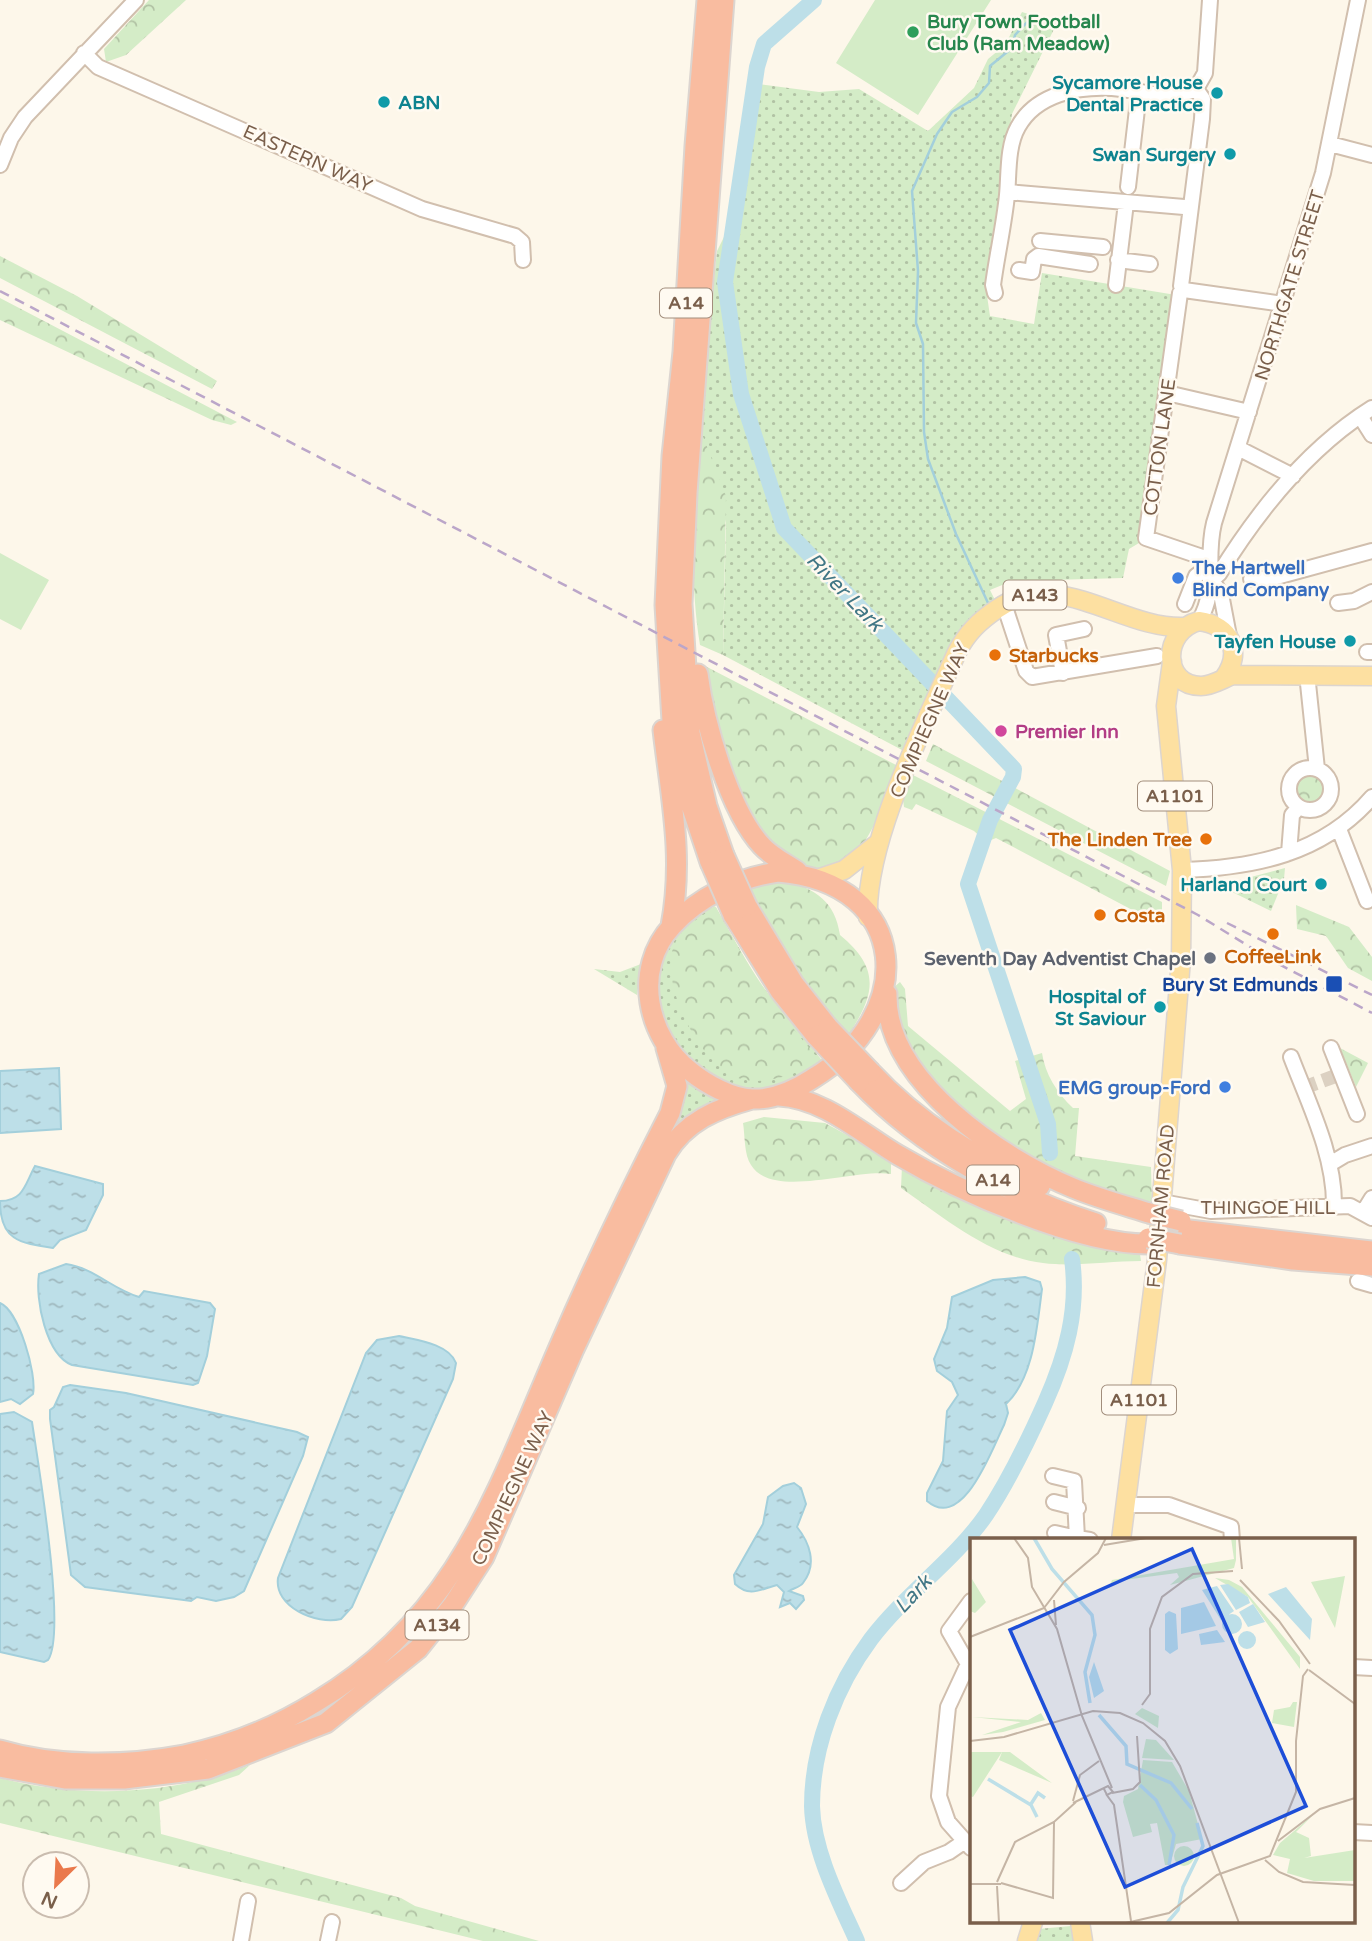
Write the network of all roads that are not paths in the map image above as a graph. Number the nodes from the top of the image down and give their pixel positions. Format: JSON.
{"nodes":[{"id":1,"x":135,"y":0,"type":"edge"},
{"id":2,"x":708,"y":0,"type":"edge"},
{"id":3,"x":724,"y":0,"type":"edge"},
{"id":4,"x":1210,"y":0,"type":"edge"},
{"id":5,"x":1358,"y":0,"type":"edge"},
{"id":6,"x":84,"y":53,"type":"junction"},
{"id":7,"x":1196,"y":89,"type":"junction"},
{"id":8,"x":1139,"y":92,"type":"junction"},
{"id":9,"x":1330,"y":144,"type":"junction"},
{"id":10,"x":1372,"y":155,"type":"edge"},
{"id":11,"x":0,"y":165,"type":"edge"},
{"id":12,"x":1128,"y":187,"type":"dead end"},
{"id":13,"x":1008,"y":192,"type":"junction"},
{"id":14,"x":1126,"y":203,"type":"junction"},
{"id":15,"x":1184,"y":208,"type":"dead end"},
{"id":16,"x":1040,"y":241,"type":"dead end"},
{"id":17,"x":1112,"y":251,"type":"junction"},
{"id":18,"x":523,"y":260,"type":"dead end"},
{"id":19,"x":1090,"y":264,"type":"dead end"},
{"id":20,"x":1150,"y":264,"type":"dead end"},
{"id":21,"x":995,"y":267,"type":"junction"},
{"id":22,"x":1115,"y":285,"type":"dead end"},
{"id":23,"x":1181,"y":288,"type":"junction"},
{"id":24,"x":995,"y":293,"type":"dead end"},
{"id":25,"x":1283,"y":304,"type":"junction"},
{"id":26,"x":1167,"y":393,"type":"junction"},
{"id":27,"x":1249,"y":412,"type":"junction"},
{"id":28,"x":1366,"y":412,"type":"edge"},
{"id":29,"x":1372,"y":435,"type":"edge"},
{"id":30,"x":1238,"y":449,"type":"junction"},
{"id":31,"x":1293,"y":476,"type":"junction"},
{"id":32,"x":1372,"y":551,"type":"edge"},
{"id":33,"x":1209,"y":568,"type":"junction"},
{"id":34,"x":684,"y":569,"type":"junction"},
{"id":35,"x":1251,"y":579,"type":"dead end"},
{"id":36,"x":1372,"y":592,"type":"edge"},
{"id":37,"x":1338,"y":603,"type":"dead end"},
{"id":38,"x":1004,"y":604,"type":"junction"},
{"id":39,"x":1185,"y":604,"type":"dead end"},
{"id":40,"x":665,"y":605,"type":"junction"},
{"id":41,"x":1192,"y":624,"type":"junction"},
{"id":42,"x":1158,"y":626,"type":"junction"},
{"id":43,"x":1084,"y":629,"type":"dead end"},
{"id":44,"x":1231,"y":641,"type":"junction"},
{"id":45,"x":1167,"y":657,"type":"junction"},
{"id":46,"x":1063,"y":673,"type":"junction"},
{"id":47,"x":1307,"y":674,"type":"junction"},
{"id":48,"x":1273,"y":676,"type":"junction"},
{"id":49,"x":1372,"y":676,"type":"edge"},
{"id":50,"x":1224,"y":678,"type":"junction"},
{"id":51,"x":1193,"y":684,"type":"junction"},
{"id":52,"x":1168,"y":723,"type":"junction"},
{"id":53,"x":1317,"y":769,"type":"junction"},
{"id":54,"x":1372,"y":797,"type":"edge"},
{"id":55,"x":1299,"y":807,"type":"junction"},
{"id":56,"x":1339,"y":829,"type":"junction"},
{"id":57,"x":877,"y":844,"type":"junction"},
{"id":58,"x":1289,"y":853,"type":"junction"},
{"id":59,"x":717,"y":859,"type":"junction"},
{"id":60,"x":1182,"y":870,"type":"junction"},
{"id":61,"x":810,"y":876,"type":"junction"},
{"id":62,"x":1367,"y":901,"type":"dead end"},
{"id":63,"x":868,"y":918,"type":"junction"},
{"id":64,"x":671,"y":926,"type":"junction"},
{"id":65,"x":887,"y":981,"type":"junction"},
{"id":66,"x":666,"y":1048,"type":"junction"},
{"id":67,"x":1331,"y":1048,"type":"dead end"},
{"id":68,"x":1291,"y":1057,"type":"dead end"},
{"id":69,"x":776,"y":1095,"type":"junction"},
{"id":70,"x":752,"y":1099,"type":"junction"},
{"id":71,"x":1357,"y":1114,"type":"dead end"},
{"id":72,"x":1372,"y":1146,"type":"edge"},
{"id":73,"x":1330,"y":1164,"type":"junction"},
{"id":74,"x":1372,"y":1198,"type":"edge"},
{"id":75,"x":1335,"y":1207,"type":"junction"},
{"id":76,"x":1368,"y":1214,"type":"edge"},
{"id":77,"x":1163,"y":1228,"type":"junction"},
{"id":78,"x":1372,"y":1251,"type":"edge"},
{"id":79,"x":1372,"y":1266,"type":"edge"},
{"id":80,"x":1053,"y":1476,"type":"dead end"},
{"id":81,"x":1054,"y":1502,"type":"dead end"},
{"id":82,"x":1125,"y":1505,"type":"junction"},
{"id":83,"x":1078,"y":1508,"type":"junction"},
{"id":84,"x":1055,"y":1533,"type":"dead end"},
{"id":85,"x":1079,"y":1538,"type":"edge"},
{"id":86,"x":1084,"y":1538,"type":"edge"},
{"id":87,"x":1121,"y":1538,"type":"edge"},
{"id":88,"x":1232,"y":1538,"type":"edge"},
{"id":89,"x":970,"y":1602,"type":"edge"},
{"id":90,"x":1354,"y":1667,"type":"edge"},
{"id":91,"x":1372,"y":1668,"type":"edge"},
{"id":92,"x":0,"y":1750,"type":"edge"},
{"id":93,"x":0,"y":1767,"type":"edge"},
{"id":94,"x":1354,"y":1832,"type":"edge"},
{"id":95,"x":1372,"y":1833,"type":"edge"},
{"id":96,"x":968,"y":1844,"type":"edge"},
{"id":97,"x":908,"y":1881,"type":"dead end"},
{"id":98,"x":250,"y":1906,"type":"dead end"},
{"id":99,"x":1032,"y":1924,"type":"edge"},
{"id":100,"x":241,"y":1941,"type":"edge"},
{"id":101,"x":1027,"y":1941,"type":"edge"}],
"edges":[{"from":1,"to":6,"type":"street"},
{"from":2,"to":40,"type":"highway","number":"A14"},
{"from":3,"to":34,"type":"highway","number":"A14"},
{"from":4,"to":7,"type":"street","name":"COTTON LANE"},
{"from":5,"to":9,"type":"street","name":"NORTHGATE STREET"},
{"from":6,"to":11,"type":"street"},
{"from":6,"to":18,"type":"street","name":"EASTERN WAY"},
{"from":7,"to":8,"type":"street"},
{"from":7,"to":23,"type":"street","name":"COTTON LANE"},
{"from":8,"to":12,"type":"street"},
{"from":8,"to":13,"type":"street"},
{"from":9,"to":10,"type":"street"},
{"from":9,"to":25,"type":"street","name":"NORTHGATE STREET"},
{"from":13,"to":14,"type":"street"},
{"from":13,"to":21,"type":"street"},
{"from":14,"to":15,"type":"street"},
{"from":14,"to":17,"type":"street"},
{"from":16,"to":17,"type":"street"},
{"from":17,"to":20,"type":"street"},
{"from":17,"to":22,"type":"street"},
{"from":19,"to":21,"type":"street"},
{"from":21,"to":24,"type":"street"},
{"from":23,"to":25,"type":"street"},
{"from":23,"to":26,"type":"street","name":"COTTON LANE"},
{"from":25,"to":27,"type":"street","name":"NORTHGATE STREET"},
{"from":26,"to":27,"type":"street"},
{"from":26,"to":33,"type":"street","name":"COTTON LANE"},
{"from":27,"to":30,"type":"street","name":"NORTHGATE STREET"},
{"from":28,"to":29,"type":"street"},
{"from":28,"to":31,"type":"street"},
{"from":30,"to":31,"type":"street"},
{"from":30,"to":33,"type":"street","name":"NORTHGATE STREET"},
{"from":31,"to":33,"type":"street"},
{"from":32,"to":35,"type":"street"},
{"from":33,"to":39,"type":"street","name":"NORTHGATE STREET"},
{"from":33,"to":41,"type":"street","name":"NORTHGATE STREET"},
{"from":33,"to":44,"type":"street"},
{"from":34,"to":59,"type":"highway","number":"A14"},
{"from":34,"to":61,"type":"highway","number":"A14"},
{"from":36,"to":37,"type":"street"},
{"from":38,"to":42,"type":"main road","name":"COMPIEGNE WAY","number":"A143"},
{"from":38,"to":46,"type":"street"},
{"from":38,"to":57,"type":"main road","name":"COMPIEGNE WAY","number":"A143"},
{"from":40,"to":59,"type":"highway","number":"A14"},
{"from":40,"to":64,"type":"highway","number":"A14"},
{"from":41,"to":42,"type":"main road","name":"COMPIEGNE WAY","number":"A143"},
{"from":41,"to":44,"type":"main road"},
{"from":41,"to":45,"type":"main road"},
{"from":42,"to":45,"type":"main road"},
{"from":43,"to":46,"type":"street"},
{"from":44,"to":48,"type":"main road"},
{"from":44,"to":50,"type":"main road"},
{"from":45,"to":46,"type":"street"},
{"from":45,"to":51,"type":"main road"},
{"from":45,"to":52,"type":"main road","number":"A1101"},
{"from":47,"to":48,"type":"main road"},
{"from":47,"to":49,"type":"main road"},
{"from":47,"to":53,"type":"street"},
{"from":48,"to":50,"type":"main road"},
{"from":50,"to":51,"type":"main road"},
{"from":51,"to":52,"type":"main road"},
{"from":52,"to":60,"type":"main road","number":"A1101"},
{"from":53,"to":55,"type":"street"},
{"from":53,"to":55,"type":"street"},
{"from":54,"to":56,"type":"street"},
{"from":55,"to":58,"type":"street"},
{"from":56,"to":58,"type":"street"},
{"from":56,"to":62,"type":"street"},
{"from":57,"to":61,"type":"main road","name":"COMPIEGNE WAY","number":"A143"},
{"from":57,"to":63,"type":"main road","name":"COMPIEGNE WAY","number":"A143"},
{"from":58,"to":60,"type":"street"},
{"from":59,"to":77,"type":"highway","number":"A14","bridge":true},
{"from":60,"to":77,"type":"main road","name":"FORNHAM ROAD","number":"A1101"},
{"from":61,"to":63,"type":"highway"},
{"from":61,"to":64,"type":"highway"},
{"from":63,"to":65,"type":"highway"},
{"from":64,"to":66,"type":"highway"},
{"from":65,"to":69,"type":"highway"},
{"from":65,"to":77,"type":"highway","number":"A14"},
{"from":66,"to":70,"type":"highway"},
{"from":66,"to":92,"type":"highway","name":"COMPIEGNE WAY","number":"A134"},
{"from":67,"to":71,"type":"street"},
{"from":68,"to":73,"type":"street"},
{"from":69,"to":70,"type":"highway"},
{"from":69,"to":77,"type":"highway","number":"A14"},
{"from":70,"to":93,"type":"highway","name":"COMPIEGNE WAY","number":"A134"},
{"from":72,"to":73,"type":"street"},
{"from":73,"to":75,"type":"street"},
{"from":74,"to":76,"type":"street"},
{"from":75,"to":76,"type":"street","name":"THINGOE HILL"},
{"from":75,"to":77,"type":"street","name":"THINGOE HILL"},
{"from":77,"to":78,"type":"highway","number":"A14"},
{"from":77,"to":79,"type":"highway","number":"A14"},
{"from":77,"to":82,"type":"main road","name":"FORNHAM ROAD","number":"A1101"},
{"from":80,"to":83,"type":"street"},
{"from":81,"to":83,"type":"street"},
{"from":82,"to":87,"type":"main road","name":"FORNHAM ROAD","number":"A1101"},
{"from":82,"to":88,"type":"street"},
{"from":83,"to":86,"type":"street"},
{"from":84,"to":85,"type":"street"},
{"from":89,"to":96,"type":"street"},
{"from":90,"to":91,"type":"street"},
{"from":94,"to":95,"type":"street"},
{"from":96,"to":97,"type":"street"},
{"from":98,"to":100,"type":"street"},
{"from":99,"to":101,"type":"main road"}]}
